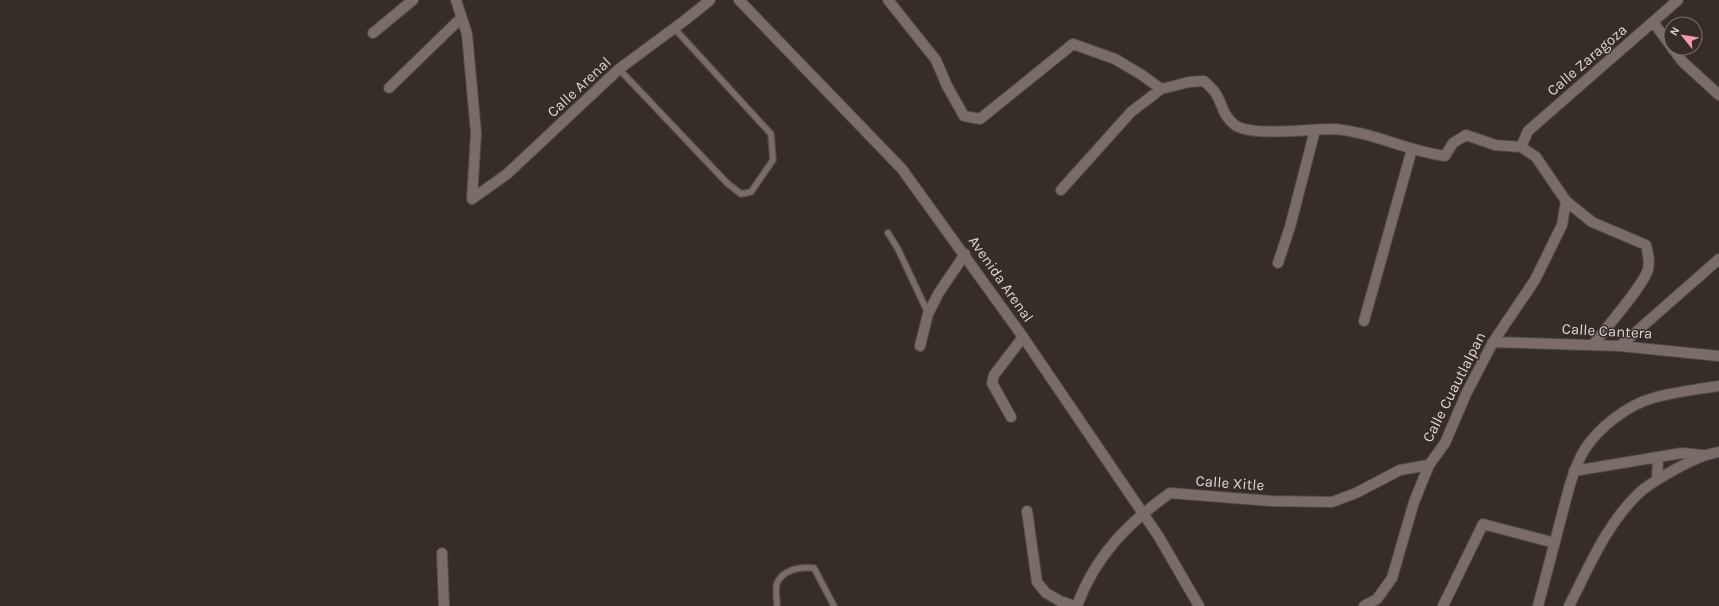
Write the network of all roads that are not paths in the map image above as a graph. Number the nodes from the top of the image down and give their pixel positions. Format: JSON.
{"nodes":[{"id":1,"x":413,"y":0,"type":"edge"},
{"id":2,"x":456,"y":0,"type":"edge"},
{"id":3,"x":710,"y":0,"type":"edge"},
{"id":4,"x":739,"y":0,"type":"edge"},
{"id":5,"x":888,"y":0,"type":"edge"},
{"id":6,"x":1678,"y":0,"type":"edge"},
{"id":7,"x":462,"y":18,"type":"junction"},
{"id":8,"x":1653,"y":22,"type":"junction"},
{"id":9,"x":674,"y":28,"type":"junction"},
{"id":10,"x":373,"y":33,"type":"dead end"},
{"id":11,"x":1663,"y":35,"type":"edge"},
{"id":12,"x":1679,"y":56,"type":"edge"},
{"id":13,"x":618,"y":69,"type":"junction"},
{"id":14,"x":389,"y":88,"type":"dead end"},
{"id":15,"x":1161,"y":89,"type":"junction"},
{"id":16,"x":1719,"y":95,"type":"edge"},
{"id":17,"x":1315,"y":130,"type":"junction"},
{"id":18,"x":1521,"y":147,"type":"junction"},
{"id":19,"x":1412,"y":149,"type":"junction"},
{"id":20,"x":1061,"y":190,"type":"dead end"},
{"id":21,"x":1566,"y":201,"type":"junction"},
{"id":22,"x":888,"y":234,"type":"dead end"},
{"id":23,"x":965,"y":254,"type":"junction"},
{"id":24,"x":1719,"y":259,"type":"edge"},
{"id":25,"x":1278,"y":262,"type":"dead end"},
{"id":26,"x":928,"y":314,"type":"junction"},
{"id":27,"x":1364,"y":321,"type":"dead end"},
{"id":28,"x":1024,"y":337,"type":"junction"},
{"id":29,"x":1492,"y":342,"type":"junction"},
{"id":30,"x":1593,"y":344,"type":"junction"},
{"id":31,"x":920,"y":346,"type":"dead end"},
{"id":32,"x":1620,"y":346,"type":"junction"},
{"id":33,"x":1719,"y":356,"type":"edge"},
{"id":34,"x":1719,"y":386,"type":"edge"},
{"id":35,"x":1011,"y":416,"type":"dead end"},
{"id":36,"x":1719,"y":452,"type":"edge"},
{"id":37,"x":1702,"y":455,"type":"junction"},
{"id":38,"x":1658,"y":457,"type":"junction"},
{"id":39,"x":1428,"y":465,"type":"junction"},
{"id":40,"x":1574,"y":471,"type":"junction"},
{"id":41,"x":1657,"y":480,"type":"junction"},
{"id":42,"x":1027,"y":511,"type":"dead end"},
{"id":43,"x":1142,"y":513,"type":"junction"},
{"id":44,"x":1555,"y":543,"type":"junction"},
{"id":45,"x":442,"y":553,"type":"dead end"},
{"id":46,"x":444,"y":606,"type":"edge"},
{"id":47,"x":777,"y":606,"type":"edge"},
{"id":48,"x":834,"y":606,"type":"edge"},
{"id":49,"x":1076,"y":606,"type":"edge"},
{"id":50,"x":1199,"y":606,"type":"edge"},
{"id":51,"x":1364,"y":606,"type":"edge"},
{"id":52,"x":1443,"y":606,"type":"edge"},
{"id":53,"x":1538,"y":606,"type":"edge"},
{"id":54,"x":1569,"y":606,"type":"edge"}],
"edges":[{"from":1,"to":10,"type":"street"},
{"from":2,"to":7,"type":"street"},
{"from":3,"to":9,"type":"street","name":"Calle Arenal"},
{"from":4,"to":23,"type":"street","name":"Avenida Arenal"},
{"from":5,"to":15,"type":"street"},
{"from":6,"to":8,"type":"street","name":"Calle Zaragoza"},
{"from":7,"to":13,"type":"street","name":"Calle Arenal"},
{"from":7,"to":14,"type":"street"},
{"from":8,"to":11,"type":"street"},
{"from":8,"to":18,"type":"street","name":"Calle Zaragoza"},
{"from":9,"to":13,"type":"street","name":"Calle Arenal"},
{"from":9,"to":13,"type":"lane"},
{"from":12,"to":16,"type":"street"},
{"from":15,"to":17,"type":"street"},
{"from":15,"to":20,"type":"street"},
{"from":17,"to":19,"type":"street"},
{"from":17,"to":25,"type":"street"},
{"from":18,"to":19,"type":"street"},
{"from":18,"to":21,"type":"street"},
{"from":19,"to":27,"type":"street"},
{"from":21,"to":29,"type":"street","name":"Calle Cuautlalpan"},
{"from":21,"to":30,"type":"street"},
{"from":22,"to":26,"type":"lane"},
{"from":23,"to":26,"type":"street"},
{"from":23,"to":28,"type":"street","name":"Avenida Arenal"},
{"from":24,"to":32,"type":"street"},
{"from":26,"to":31,"type":"street"},
{"from":28,"to":35,"type":"street"},
{"from":28,"to":43,"type":"street","name":"Avenida Arenal"},
{"from":29,"to":30,"type":"street","name":"Calle Cantera"},
{"from":29,"to":39,"type":"street","name":"Calle Cuautlalpan"},
{"from":30,"to":32,"type":"street","name":"Calle Cantera"},
{"from":32,"to":33,"type":"street","name":"Calle Cantera"},
{"from":34,"to":40,"type":"street"},
{"from":36,"to":37,"type":"street"},
{"from":37,"to":38,"type":"street"},
{"from":37,"to":41,"type":"street"},
{"from":38,"to":40,"type":"street"},
{"from":38,"to":41,"type":"street"},
{"from":39,"to":43,"type":"street","name":"Calle Xitle"},
{"from":39,"to":51,"type":"street","name":"Calle Cuautlalpan"},
{"from":40,"to":44,"type":"street"},
{"from":41,"to":54,"type":"street"},
{"from":42,"to":49,"type":"street"},
{"from":43,"to":49,"type":"street","name":"Calle Xitle"},
{"from":43,"to":50,"type":"street","name":"Avenida Arenal"},
{"from":44,"to":52,"type":"street"},
{"from":44,"to":53,"type":"street"},
{"from":45,"to":46,"type":"street"},
{"from":47,"to":48,"type":"lane"}]}
